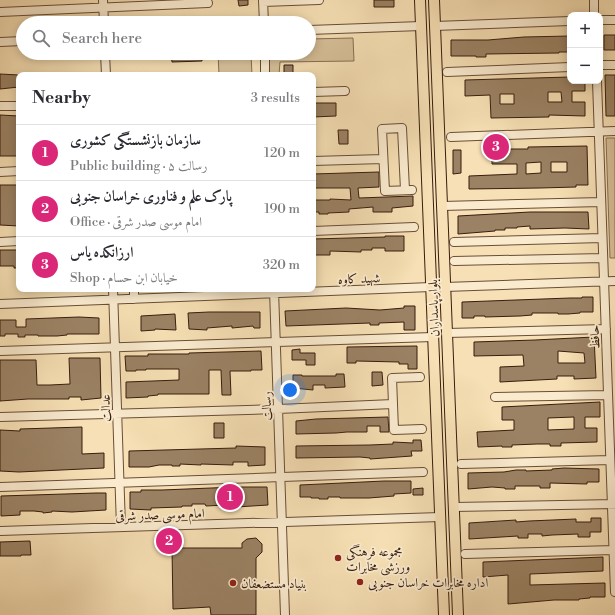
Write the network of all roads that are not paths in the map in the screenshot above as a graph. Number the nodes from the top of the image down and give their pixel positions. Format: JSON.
{"nodes":[{"id":1,"x":319,"y":0,"type":"edge"},
{"id":2,"x":420,"y":0,"type":"edge"},
{"id":3,"x":434,"y":0,"type":"edge"},
{"id":4,"x":594,"y":0,"type":"edge"},
{"id":5,"x":263,"y":1,"type":"edge"},
{"id":6,"x":208,"y":3,"type":"dead end"},
{"id":7,"x":104,"y":4,"type":"edge"},
{"id":8,"x":0,"y":12,"type":"edge"},
{"id":9,"x":594,"y":12,"type":"edge"},
{"id":10,"x":104,"y":16,"type":"edge"},
{"id":11,"x":264,"y":16,"type":"edge"},
{"id":12,"x":603,"y":20,"type":"edge"},
{"id":13,"x":615,"y":20,"type":"edge"},
{"id":14,"x":567,"y":21,"type":"edge"},
{"id":15,"x":421,"y":26,"type":"junction"},
{"id":16,"x":435,"y":26,"type":"junction"},
{"id":17,"x":316,"y":30,"type":"edge"},
{"id":18,"x":16,"y":41,"type":"edge"},
{"id":19,"x":0,"y":42,"type":"edge"},
{"id":20,"x":105,"y":60,"type":"edge"},
{"id":21,"x":265,"y":60,"type":"edge"},
{"id":22,"x":603,"y":65,"type":"edge"},
{"id":23,"x":615,"y":65,"type":"edge"},
{"id":24,"x":567,"y":67,"type":"edge"},
{"id":25,"x":106,"y":72,"type":"edge"},
{"id":26,"x":266,"y":72,"type":"edge"},
{"id":27,"x":447,"y":72,"type":"dead end"},
{"id":28,"x":597,"y":84,"type":"edge"},
{"id":29,"x":345,"y":91,"type":"dead end"},
{"id":30,"x":316,"y":92,"type":"edge"},
{"id":31,"x":0,"y":106,"type":"edge"},
{"id":32,"x":16,"y":106,"type":"edge"},
{"id":33,"x":615,"y":131,"type":"edge"},
{"id":34,"x":598,"y":132,"type":"junction"},
{"id":35,"x":450,"y":137,"type":"dead end"},
{"id":36,"x":383,"y":159,"type":"junction"},
{"id":37,"x":316,"y":161,"type":"edge"},
{"id":38,"x":16,"y":171,"type":"edge"},
{"id":39,"x":0,"y":172,"type":"edge"},
{"id":40,"x":601,"y":202,"type":"junction"},
{"id":41,"x":442,"y":206,"type":"junction"},
{"id":42,"x":414,"y":227,"type":"dead end"},
{"id":43,"x":316,"y":231,"type":"edge"},
{"id":44,"x":602,"y":238,"type":"junction"},
{"id":45,"x":16,"y":241,"type":"edge"},
{"id":46,"x":0,"y":242,"type":"edge"},
{"id":47,"x":454,"y":242,"type":"dead end"},
{"id":48,"x":603,"y":258,"type":"junction"},
{"id":49,"x":454,"y":261,"type":"dead end"},
{"id":50,"x":615,"y":281,"type":"edge"},
{"id":51,"x":604,"y":282,"type":"junction"},
{"id":52,"x":431,"y":287,"type":"junction"},
{"id":53,"x":445,"y":287,"type":"junction"},
{"id":54,"x":316,"y":290,"type":"edge"},
{"id":55,"x":113,"y":292,"type":"edge"},
{"id":56,"x":134,"y":292,"type":"edge"},
{"id":57,"x":256,"y":292,"type":"edge"},
{"id":58,"x":274,"y":292,"type":"edge"},
{"id":59,"x":134,"y":299,"type":"junction"},
{"id":60,"x":114,"y":300,"type":"junction"},
{"id":61,"x":0,"y":304,"type":"edge"},
{"id":62,"x":606,"y":329,"type":"junction"},
{"id":63,"x":447,"y":333,"type":"junction"},
{"id":64,"x":433,"y":337,"type":"junction"},
{"id":65,"x":276,"y":342,"type":"junction"},
{"id":66,"x":115,"y":347,"type":"junction"},
{"id":67,"x":0,"y":351,"type":"edge"},
{"id":68,"x":420,"y":377,"type":"dead end"},
{"id":69,"x":608,"y":395,"type":"junction"},
{"id":70,"x":495,"y":397,"type":"dead end"},
{"id":71,"x":393,"y":404,"type":"junction"},
{"id":72,"x":278,"y":409,"type":"junction"},
{"id":73,"x":117,"y":414,"type":"junction"},
{"id":74,"x":0,"y":417,"type":"edge"},
{"id":75,"x":422,"y":429,"type":"dead end"},
{"id":76,"x":610,"y":460,"type":"junction"},
{"id":77,"x":461,"y":464,"type":"dead end"},
{"id":78,"x":423,"y":472,"type":"dead end"},
{"id":79,"x":280,"y":477,"type":"junction"},
{"id":80,"x":120,"y":483,"type":"junction"},
{"id":81,"x":0,"y":487,"type":"edge"},
{"id":82,"x":613,"y":504,"type":"edge"},
{"id":83,"x":454,"y":507,"type":"junction"},
{"id":84,"x":440,"y":517,"type":"junction"},
{"id":85,"x":282,"y":522,"type":"junction"},
{"id":86,"x":121,"y":527,"type":"junction"},
{"id":87,"x":0,"y":531,"type":"edge"},
{"id":88,"x":614,"y":550,"type":"edge"},
{"id":89,"x":465,"y":554,"type":"dead end"},
{"id":90,"x":615,"y":592,"type":"edge"},
{"id":91,"x":285,"y":615,"type":"edge"},
{"id":92,"x":444,"y":615,"type":"edge"},
{"id":93,"x":458,"y":615,"type":"edge"}],
"edges":[{"from":1,"to":5,"type":"street"},
{"from":2,"to":15,"type":"main road","name":"بلوار پاسداران"},
{"from":3,"to":16,"type":"main road","name":"بلوار پاسداران"},
{"from":4,"to":9,"type":"street"},
{"from":5,"to":11,"type":"street"},
{"from":6,"to":7,"type":"street"},
{"from":7,"to":8,"type":"street"},
{"from":7,"to":10,"type":"street"},
{"from":12,"to":13,"type":"street"},
{"from":14,"to":16,"type":"street"},
{"from":15,"to":17,"type":"street"},
{"from":15,"to":52,"type":"main road","name":"بلوار پاسداران"},
{"from":16,"to":41,"type":"main road","name":"بلوار پاسداران"},
{"from":18,"to":19,"type":"street"},
{"from":20,"to":25,"type":"street"},
{"from":21,"to":26,"type":"street"},
{"from":22,"to":23,"type":"street"},
{"from":24,"to":27,"type":"street"},
{"from":28,"to":34,"type":"street","name":"حافظ"},
{"from":29,"to":30,"type":"street"},
{"from":31,"to":32,"type":"street"},
{"from":33,"to":34,"type":"street"},
{"from":34,"to":35,"type":"street"},
{"from":34,"to":40,"type":"street","name":"حافظ"},
{"from":36,"to":36,"type":"street"},
{"from":36,"to":37,"type":"street"},
{"from":38,"to":39,"type":"street"},
{"from":40,"to":41,"type":"street"},
{"from":40,"to":44,"type":"street","name":"حافظ"},
{"from":41,"to":53,"type":"main road","name":"بلوار پاسداران"},
{"from":42,"to":43,"type":"street"},
{"from":44,"to":47,"type":"street"},
{"from":44,"to":48,"type":"street","name":"حافظ"},
{"from":45,"to":46,"type":"street"},
{"from":48,"to":49,"type":"street"},
{"from":48,"to":51,"type":"street","name":"حافظ"},
{"from":50,"to":51,"type":"street"},
{"from":51,"to":53,"type":"street"},
{"from":51,"to":62,"type":"street","name":"حافظ"},
{"from":52,"to":54,"type":"street","name":"شهید کاوه"},
{"from":52,"to":64,"type":"main road","name":"بلوار پاسداران"},
{"from":53,"to":63,"type":"main road","name":"بلوار پاسداران"},
{"from":55,"to":60,"type":"street","name":"عدالت"},
{"from":56,"to":59,"type":"street"},
{"from":57,"to":59,"type":"street","name":"شهید کاوه"},
{"from":58,"to":65,"type":"street","name":"رسالت"},
{"from":59,"to":60,"type":"street","name":"شهید کاوه"},
{"from":60,"to":61,"type":"street","name":"شهید کاوه"},
{"from":60,"to":66,"type":"street","name":"عدالت"},
{"from":62,"to":63,"type":"street"},
{"from":62,"to":69,"type":"street","name":"حافظ"},
{"from":63,"to":83,"type":"main road","name":"بلوار پاسداران"},
{"from":64,"to":65,"type":"street"},
{"from":64,"to":84,"type":"main road","name":"بلوار پاسداران"},
{"from":65,"to":66,"type":"street"},
{"from":65,"to":72,"type":"street","name":"رسالت"},
{"from":66,"to":67,"type":"street"},
{"from":66,"to":73,"type":"street","name":"عدالت"},
{"from":68,"to":71,"type":"street"},
{"from":69,"to":70,"type":"street"},
{"from":69,"to":76,"type":"street","name":"حافظ"},
{"from":71,"to":72,"type":"street"},
{"from":71,"to":75,"type":"street"},
{"from":72,"to":73,"type":"street"},
{"from":72,"to":79,"type":"street","name":"رسالت"},
{"from":73,"to":74,"type":"street"},
{"from":73,"to":80,"type":"street","name":"عدالت"},
{"from":76,"to":77,"type":"street"},
{"from":76,"to":82,"type":"street","name":"حافظ"},
{"from":78,"to":79,"type":"street"},
{"from":79,"to":80,"type":"street"},
{"from":79,"to":85,"type":"street","name":"رسالت"},
{"from":80,"to":81,"type":"street"},
{"from":80,"to":86,"type":"street","name":"عدالت"},
{"from":82,"to":83,"type":"street"},
{"from":82,"to":88,"type":"street","name":"حافظ"},
{"from":83,"to":93,"type":"main road","name":"بلوار پاسداران"},
{"from":84,"to":85,"type":"street","name":"امام موسی صدر شرقی"},
{"from":84,"to":92,"type":"main road","name":"بلوار پاسداران"},
{"from":85,"to":86,"type":"street","name":"امام موسی صدر شرقی"},
{"from":85,"to":91,"type":"street","name":"رسالت"},
{"from":86,"to":87,"type":"street","name":"امام موسی صدر شرقی"},
{"from":88,"to":89,"type":"street"},
{"from":88,"to":90,"type":"street","name":"حافظ"}]}
